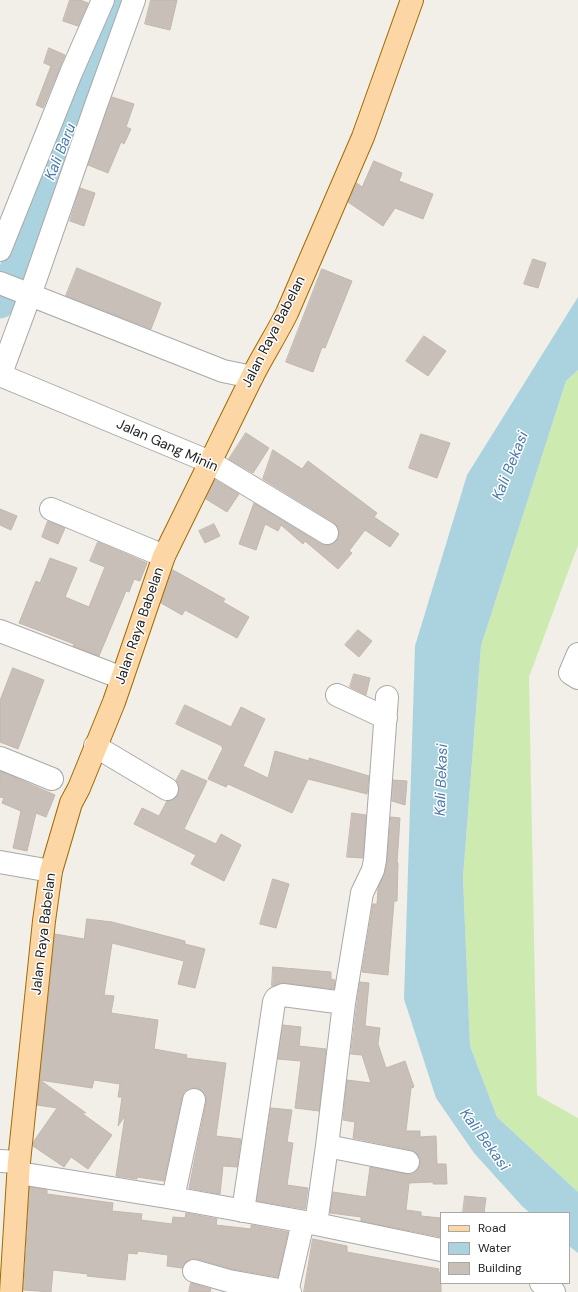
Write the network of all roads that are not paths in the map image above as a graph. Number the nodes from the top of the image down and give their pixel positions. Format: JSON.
{"nodes":[{"id":1,"x":103,"y":0,"type":"edge"},
{"id":2,"x":134,"y":0,"type":"edge"},
{"id":3,"x":412,"y":0,"type":"edge"},
{"id":4,"x":0,"y":250,"type":"edge"},
{"id":5,"x":0,"y":283,"type":"edge"},
{"id":6,"x":26,"y":294,"type":"junction"},
{"id":7,"x":0,"y":375,"type":"edge"},
{"id":8,"x":252,"y":377,"type":"junction"},
{"id":9,"x":210,"y":462,"type":"junction"},
{"id":10,"x":51,"y":509,"type":"dead end"},
{"id":11,"x":326,"y":533,"type":"dead end"},
{"id":12,"x":164,"y":556,"type":"junction"},
{"id":13,"x":0,"y":631,"type":"edge"},
{"id":14,"x":578,"y":654,"type":"edge"},
{"id":15,"x":122,"y":678,"type":"junction"},
{"id":16,"x":578,"y":678,"type":"edge"},
{"id":17,"x":337,"y":695,"type":"dead end"},
{"id":18,"x":95,"y":746,"type":"junction"},
{"id":19,"x":0,"y":758,"type":"edge"},
{"id":20,"x":52,"y":779,"type":"dead end"},
{"id":21,"x":167,"y":789,"type":"dead end"},
{"id":22,"x":0,"y":862,"type":"edge"},
{"id":23,"x":51,"y":871,"type":"junction"},
{"id":24,"x":344,"y":1003,"type":"junction"},
{"id":25,"x":194,"y":1100,"type":"dead end"},
{"id":26,"x":327,"y":1146,"type":"junction"},
{"id":27,"x":408,"y":1162,"type":"dead end"},
{"id":28,"x":12,"y":1165,"type":"edge"},
{"id":29,"x":173,"y":1198,"type":"junction"},
{"id":30,"x":243,"y":1211,"type":"junction"},
{"id":31,"x":309,"y":1223,"type":"junction"},
{"id":32,"x":440,"y":1250,"type":"edge"},
{"id":33,"x":194,"y":1271,"type":"dead end"},
{"id":34,"x":542,"y":1284,"type":"edge"},
{"id":35,"x":228,"y":1286,"type":"edge"},
{"id":36,"x":11,"y":1292,"type":"edge"},
{"id":37,"x":288,"y":1292,"type":"edge"},
{"id":38,"x":554,"y":1292,"type":"edge"}],
"edges":[{"from":1,"to":4,"type":"street"},
{"from":2,"to":6,"type":"street"},
{"from":3,"to":8,"type":"main road","name":"Jalan Raya Babelan"},
{"from":5,"to":6,"type":"street"},
{"from":6,"to":7,"type":"street"},
{"from":6,"to":8,"type":"street"},
{"from":7,"to":9,"type":"street","name":"Jalan Gang Minin"},
{"from":8,"to":9,"type":"main road","name":"Jalan Raya Babelan"},
{"from":9,"to":11,"type":"street","name":"Jalan Gang Minin"},
{"from":9,"to":12,"type":"main road","name":"Jalan Raya Babelan"},
{"from":10,"to":12,"type":"street"},
{"from":12,"to":15,"type":"main road","name":"Jalan Raya Babelan"},
{"from":13,"to":15,"type":"street"},
{"from":14,"to":16,"type":"street"},
{"from":15,"to":18,"type":"main road","name":"Jalan Raya Babelan"},
{"from":17,"to":24,"type":"street"},
{"from":18,"to":21,"type":"street"},
{"from":18,"to":23,"type":"main road","name":"Jalan Raya Babelan"},
{"from":19,"to":20,"type":"street"},
{"from":22,"to":23,"type":"street"},
{"from":23,"to":28,"type":"main road","name":"Jalan Raya Babelan"},
{"from":24,"to":26,"type":"street"},
{"from":24,"to":30,"type":"street"},
{"from":25,"to":29,"type":"street"},
{"from":26,"to":27,"type":"street"},
{"from":26,"to":31,"type":"street"},
{"from":28,"to":29,"type":"street"},
{"from":28,"to":36,"type":"main road","name":"Jalan Raya Babelan"},
{"from":29,"to":30,"type":"street"},
{"from":30,"to":31,"type":"street"},
{"from":31,"to":32,"type":"street"},
{"from":31,"to":37,"type":"street"},
{"from":33,"to":35,"type":"street"},
{"from":34,"to":38,"type":"street"},
{"from":35,"to":37,"type":"street"}]}
